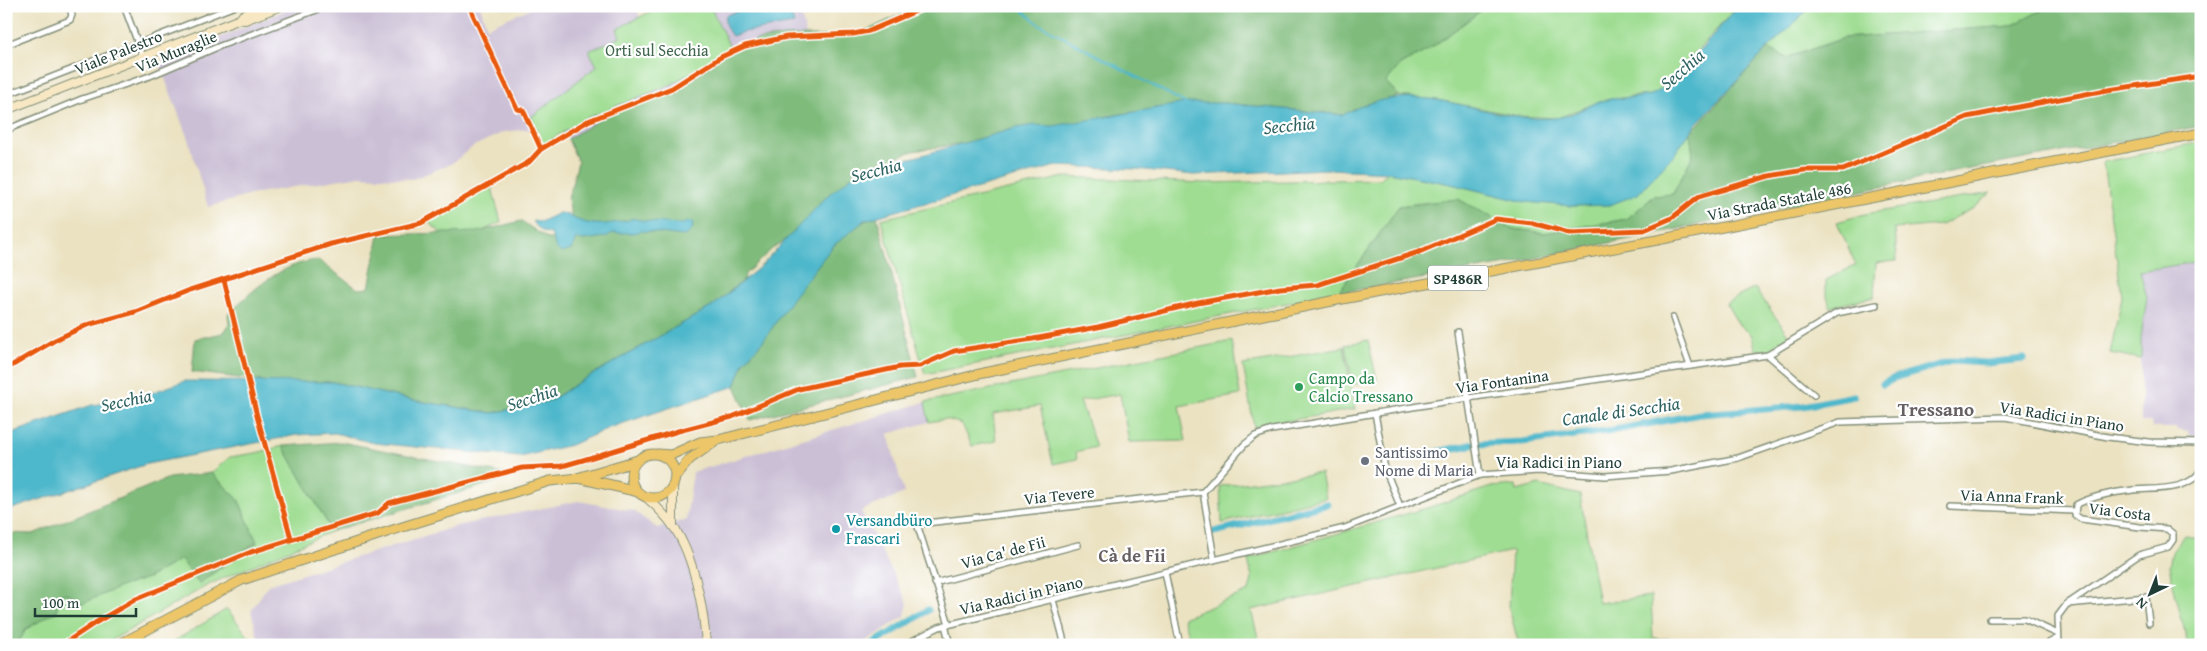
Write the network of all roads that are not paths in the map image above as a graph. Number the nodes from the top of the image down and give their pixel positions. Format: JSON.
{"nodes":[{"id":1,"x":69,"y":6,"type":"edge"},
{"id":2,"x":124,"y":6,"type":"edge"},
{"id":3,"x":235,"y":6,"type":"edge"},
{"id":4,"x":266,"y":6,"type":"edge"},
{"id":5,"x":281,"y":6,"type":"edge"},
{"id":6,"x":327,"y":6,"type":"edge"},
{"id":7,"x":240,"y":19,"type":"junction"},
{"id":8,"x":138,"y":44,"type":"junction"},
{"id":9,"x":6,"y":45,"type":"edge"},
{"id":10,"x":143,"y":57,"type":"junction"},
{"id":11,"x":6,"y":95,"type":"edge"},
{"id":12,"x":6,"y":110,"type":"edge"},
{"id":13,"x":6,"y":130,"type":"edge"},
{"id":14,"x":2201,"y":133,"type":"edge"},
{"id":15,"x":1876,"y":305,"type":"dead end"},
{"id":16,"x":1673,"y":318,"type":"dead end"},
{"id":17,"x":1458,"y":332,"type":"dead end"},
{"id":18,"x":1768,"y":355,"type":"junction"},
{"id":19,"x":1690,"y":366,"type":"junction"},
{"id":20,"x":1814,"y":395,"type":"dead end"},
{"id":21,"x":1468,"y":398,"type":"junction"},
{"id":22,"x":1375,"y":414,"type":"junction"},
{"id":23,"x":718,"y":440,"type":"junction"},
{"id":24,"x":2201,"y":443,"type":"edge"},
{"id":25,"x":658,"y":454,"type":"junction"},
{"id":26,"x":636,"y":461,"type":"junction"},
{"id":27,"x":2201,"y":470,"type":"edge"},
{"id":28,"x":1480,"y":475,"type":"junction"},
{"id":29,"x":579,"y":478,"type":"junction"},
{"id":30,"x":674,"y":481,"type":"junction"},
{"id":31,"x":636,"y":491,"type":"junction"},
{"id":32,"x":1203,"y":492,"type":"junction"},
{"id":33,"x":647,"y":498,"type":"junction"},
{"id":34,"x":1400,"y":506,"type":"junction"},
{"id":35,"x":1950,"y":506,"type":"dead end"},
{"id":36,"x":2074,"y":511,"type":"junction"},
{"id":37,"x":673,"y":526,"type":"junction"},
{"id":38,"x":1078,"y":545,"type":"dead end"},
{"id":39,"x":1214,"y":558,"type":"junction"},
{"id":40,"x":1165,"y":572,"type":"junction"},
{"id":41,"x":935,"y":583,"type":"junction"},
{"id":42,"x":1053,"y":600,"type":"junction"},
{"id":43,"x":2067,"y":604,"type":"junction"},
{"id":44,"x":1990,"y":619,"type":"dead end"},
{"id":45,"x":2149,"y":623,"type":"dead end"},
{"id":46,"x":947,"y":625,"type":"junction"},
{"id":47,"x":2058,"y":636,"type":"junction"},
{"id":48,"x":118,"y":645,"type":"edge"},
{"id":49,"x":706,"y":645,"type":"edge"},
{"id":50,"x":904,"y":645,"type":"edge"},
{"id":51,"x":950,"y":645,"type":"edge"},
{"id":52,"x":1064,"y":645,"type":"edge"},
{"id":53,"x":1180,"y":645,"type":"edge"},
{"id":54,"x":2045,"y":645,"type":"edge"},
{"id":55,"x":2059,"y":645,"type":"edge"}],
"edges":[{"from":1,"to":9,"type":"street"},
{"from":2,"to":8,"type":"street"},
{"from":3,"to":8,"type":"street"},
{"from":4,"to":7,"type":"main road","name":"Viale Palestro"},
{"from":5,"to":7,"type":"main road","name":"Viale Palestro"},
{"from":6,"to":13,"type":"street","name":"Via Muraglie"},
{"from":7,"to":10,"type":"main road","name":"Viale Palestro"},
{"from":8,"to":10,"type":"street"},
{"from":8,"to":11,"type":"street"},
{"from":10,"to":12,"type":"main road","name":"Viale Palestro"},
{"from":14,"to":23,"type":"main road","name":"Via Strada Statale 486","number":"SP486R"},
{"from":15,"to":18,"type":"street"},
{"from":16,"to":19,"type":"street"},
{"from":17,"to":21,"type":"street"},
{"from":18,"to":19,"type":"street","name":"Via Fontanina"},
{"from":18,"to":20,"type":"street"},
{"from":19,"to":21,"type":"street","name":"Via Fontanina"},
{"from":21,"to":22,"type":"street","name":"Via Fontanina"},
{"from":21,"to":28,"type":"street"},
{"from":22,"to":32,"type":"street","name":"Via Fontanina"},
{"from":22,"to":34,"type":"street"},
{"from":23,"to":25,"type":"main road","number":"SP486R"},
{"from":23,"to":30,"type":"main road","number":"SP486R"},
{"from":24,"to":28,"type":"street","name":"Via Radici in Piano"},
{"from":25,"to":26,"type":"main road","number":"SP486R"},
{"from":25,"to":30,"type":"main road"},
{"from":26,"to":29,"type":"highway","number":"SP486R"},
{"from":26,"to":31,"type":"main road"},
{"from":27,"to":36,"type":"street","name":"Via Costa"},
{"from":28,"to":34,"type":"street","name":"Via Radici in Piano"},
{"from":29,"to":31,"type":"highway","number":"SP486R"},
{"from":29,"to":48,"type":"main road","number":"SP486R"},
{"from":30,"to":33,"type":"main road","number":"SP486R"},
{"from":30,"to":37,"type":"main road"},
{"from":31,"to":33,"type":"main road","number":"SP486R"},
{"from":32,"to":39,"type":"street"},
{"from":32,"to":41,"type":"street","name":"Via Tevere"},
{"from":33,"to":37,"type":"main road"},
{"from":34,"to":39,"type":"street","name":"Via Radici in Piano"},
{"from":35,"to":36,"type":"street","name":"Via Anna Frank"},
{"from":36,"to":43,"type":"street","name":"Via Costa"},
{"from":37,"to":49,"type":"main road"},
{"from":38,"to":41,"type":"street","name":"Via Ca' de Fii"},
{"from":39,"to":40,"type":"street","name":"Via Radici in Piano"},
{"from":40,"to":42,"type":"street","name":"Via Radici in Piano"},
{"from":40,"to":53,"type":"street"},
{"from":41,"to":46,"type":"street"},
{"from":42,"to":46,"type":"street","name":"Via Radici in Piano"},
{"from":42,"to":52,"type":"street"},
{"from":43,"to":45,"type":"street"},
{"from":43,"to":47,"type":"street"},
{"from":44,"to":47,"type":"street"},
{"from":46,"to":50,"type":"street","name":"Via Radici in Piano"},
{"from":46,"to":51,"type":"street"},
{"from":47,"to":54,"type":"street"},
{"from":47,"to":55,"type":"street"}]}
